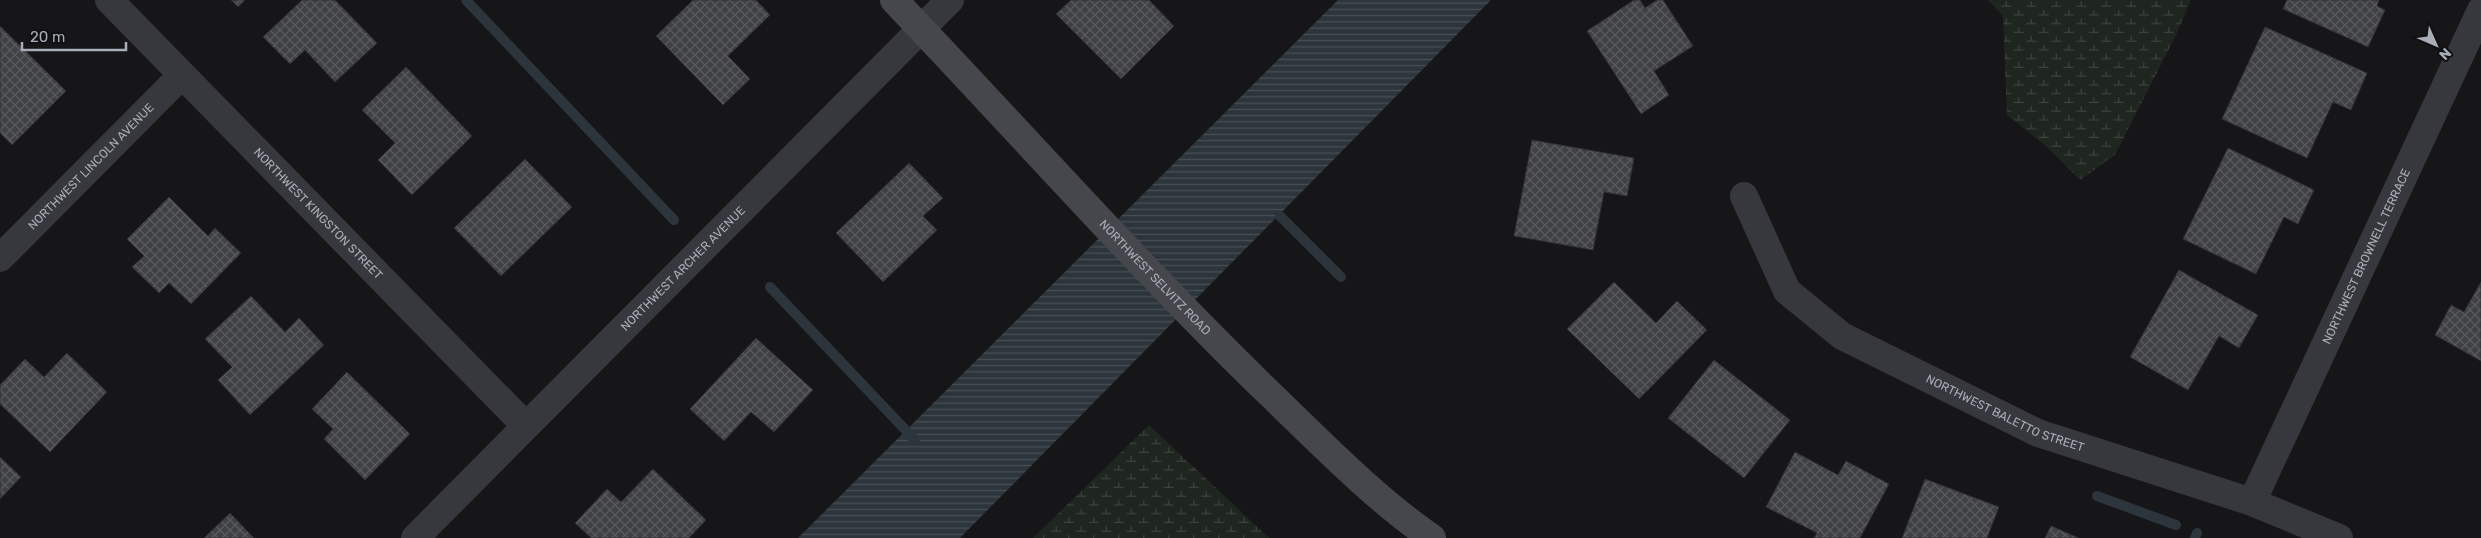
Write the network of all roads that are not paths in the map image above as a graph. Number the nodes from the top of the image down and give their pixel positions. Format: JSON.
{"nodes":[{"id":1,"x":109,"y":0,"type":"edge"},
{"id":2,"x":894,"y":0,"type":"edge"},
{"id":3,"x":950,"y":0,"type":"edge"},
{"id":4,"x":2481,"y":10,"type":"edge"},
{"id":5,"x":922,"y":29,"type":"junction"},
{"id":6,"x":181,"y":76,"type":"junction"},
{"id":7,"x":1744,"y":196,"type":"dead end"},
{"id":8,"x":0,"y":258,"type":"edge"},
{"id":9,"x":526,"y":426,"type":"junction"},
{"id":10,"x":2252,"y":502,"type":"junction"},
{"id":11,"x":415,"y":538,"type":"edge"},
{"id":12,"x":1432,"y":538,"type":"edge"},
{"id":13,"x":2340,"y":538,"type":"edge"}],
"edges":[{"from":1,"to":6,"type":"street","name":"NORTHWEST KINGSTON STREET"},
{"from":2,"to":5,"type":"street","name":"NORTHWEST SELVITZ ROAD"},
{"from":3,"to":5,"type":"street","name":"NORTHWEST ARCHER AVENUE"},
{"from":4,"to":10,"type":"street","name":"NORTHWEST BROWNELL TERRACE"},
{"from":5,"to":9,"type":"street","name":"NORTHWEST ARCHER AVENUE"},
{"from":5,"to":12,"type":"street","name":"NORTHWEST SELVITZ ROAD"},
{"from":6,"to":8,"type":"street","name":"NORTHWEST LINCOLN AVENUE"},
{"from":6,"to":9,"type":"street","name":"NORTHWEST KINGSTON STREET"},
{"from":7,"to":10,"type":"street","name":"NORTHWEST BALETTO STREET"},
{"from":9,"to":11,"type":"street","name":"NORTHWEST ARCHER AVENUE"},
{"from":10,"to":13,"type":"street","name":"NORTHWEST BALETTO STREET"}]}
